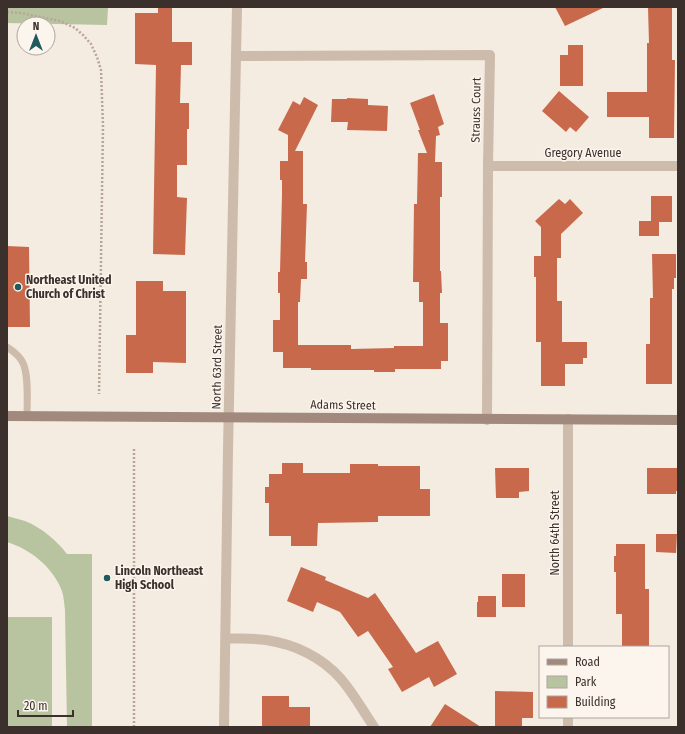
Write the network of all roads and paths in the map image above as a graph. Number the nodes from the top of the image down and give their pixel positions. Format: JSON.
{"nodes":[{"id":1,"x":237,"y":7,"type":"edge"},
{"id":2,"x":7,"y":12,"type":"edge"},
{"id":3,"x":236,"y":56,"type":"junction"},
{"id":4,"x":488,"y":166,"type":"junction"},
{"id":5,"x":678,"y":166,"type":"edge"},
{"id":6,"x":7,"y":347,"type":"edge"},
{"id":7,"x":99,"y":394,"type":"dead end"},
{"id":8,"x":7,"y":416,"type":"edge"},
{"id":9,"x":27,"y":417,"type":"junction"},
{"id":10,"x":229,"y":418,"type":"junction"},
{"id":11,"x":568,"y":419,"type":"junction"},
{"id":12,"x":487,"y":420,"type":"junction"},
{"id":13,"x":678,"y":420,"type":"edge"},
{"id":14,"x":134,"y":447,"type":"dead end"},
{"id":15,"x":226,"y":638,"type":"junction"},
{"id":16,"x":568,"y":646,"type":"edge"},
{"id":17,"x":134,"y":727,"type":"edge"},
{"id":18,"x":224,"y":727,"type":"edge"},
{"id":19,"x":374,"y":727,"type":"edge"}],
"edges":[{"from":1,"to":3,"type":"street","name":"North 63rd Street"},
{"from":2,"to":7,"type":"path"},
{"from":3,"to":4,"type":"street","name":"Strauss Court"},
{"from":3,"to":10,"type":"street","name":"North 63rd Street"},
{"from":4,"to":5,"type":"street","name":"Gregory Avenue"},
{"from":4,"to":12,"type":"street","name":"Strauss Court"},
{"from":6,"to":9,"type":"lane"},
{"from":8,"to":9,"type":"main road","name":"Adams Street"},
{"from":9,"to":10,"type":"main road","name":"Adams Street"},
{"from":10,"to":12,"type":"main road","name":"Adams Street"},
{"from":10,"to":15,"type":"street","name":"North 63rd Street"},
{"from":11,"to":12,"type":"main road","name":"Adams Street"},
{"from":11,"to":13,"type":"main road","name":"Adams Street"},
{"from":11,"to":16,"type":"street","name":"North 64th Street"},
{"from":14,"to":17,"type":"path"},
{"from":15,"to":18,"type":"street","name":"North 63rd Street"},
{"from":15,"to":19,"type":"street"}]}
